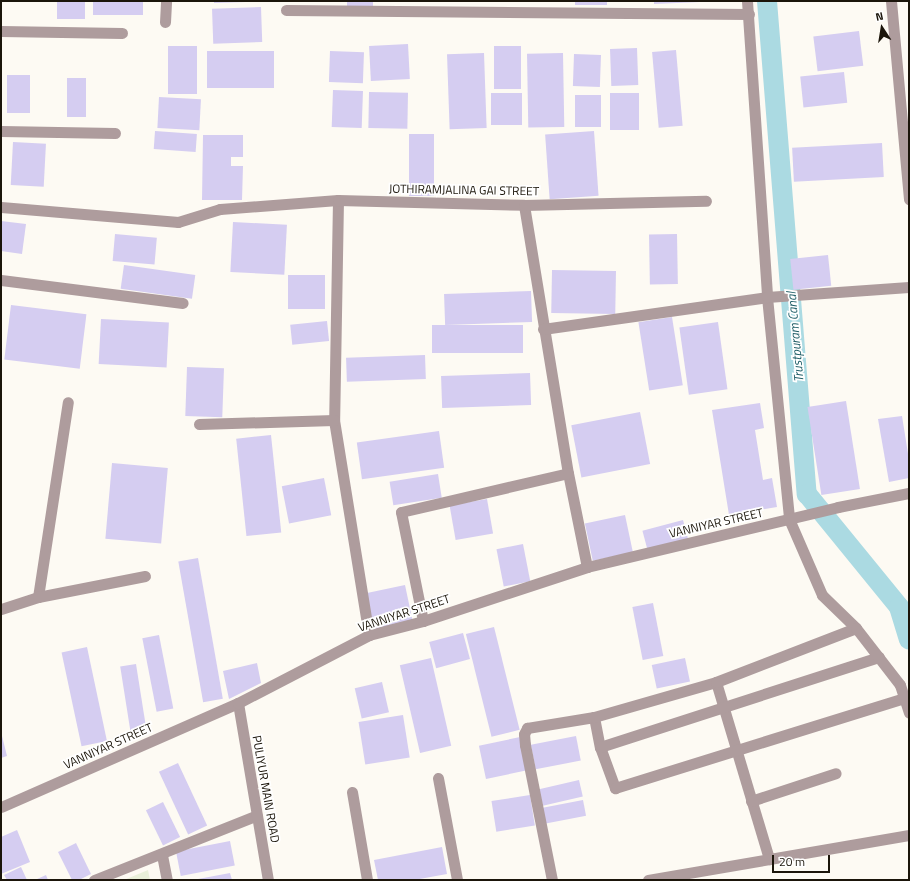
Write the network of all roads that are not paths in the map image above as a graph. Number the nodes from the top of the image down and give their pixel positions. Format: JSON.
{"nodes":[{"id":1,"x":166,"y":1,"type":"edge"},
{"id":2,"x":747,"y":1,"type":"edge"},
{"id":3,"x":891,"y":1,"type":"edge"},
{"id":4,"x":564,"y":7,"type":"edge"},
{"id":5,"x":286,"y":10,"type":"dead end"},
{"id":6,"x":749,"y":14,"type":"junction"},
{"id":7,"x":166,"y":22,"type":"dead end"},
{"id":8,"x":1,"y":31,"type":"edge"},
{"id":9,"x":122,"y":34,"type":"dead end"},
{"id":10,"x":1,"y":131,"type":"edge"},
{"id":11,"x":115,"y":134,"type":"dead end"},
{"id":12,"x":909,"y":199,"type":"edge"},
{"id":13,"x":338,"y":200,"type":"junction"},
{"id":14,"x":706,"y":201,"type":"dead end"},
{"id":15,"x":524,"y":205,"type":"junction"},
{"id":16,"x":1,"y":207,"type":"edge"},
{"id":17,"x":1,"y":280,"type":"edge"},
{"id":18,"x":909,"y":287,"type":"edge"},
{"id":19,"x":767,"y":297,"type":"junction"},
{"id":20,"x":183,"y":303,"type":"dead end"},
{"id":21,"x":543,"y":329,"type":"junction"},
{"id":22,"x":68,"y":402,"type":"dead end"},
{"id":23,"x":334,"y":420,"type":"junction"},
{"id":24,"x":199,"y":424,"type":"dead end"},
{"id":25,"x":568,"y":473,"type":"junction"},
{"id":26,"x":909,"y":493,"type":"edge"},
{"id":27,"x":789,"y":519,"type":"junction"},
{"id":28,"x":587,"y":567,"type":"junction"},
{"id":29,"x":145,"y":576,"type":"dead end"},
{"id":30,"x":38,"y":598,"type":"junction"},
{"id":31,"x":1,"y":609,"type":"edge"},
{"id":32,"x":423,"y":621,"type":"junction"},
{"id":33,"x":856,"y":628,"type":"junction"},
{"id":34,"x":369,"y":635,"type":"junction"},
{"id":35,"x":879,"y":657,"type":"junction"},
{"id":36,"x":716,"y":682,"type":"junction"},
{"id":37,"x":905,"y":684,"type":"edge"},
{"id":38,"x":904,"y":698,"type":"junction"},
{"id":39,"x":238,"y":703,"type":"junction"},
{"id":40,"x":722,"y":709,"type":"junction"},
{"id":41,"x":909,"y":713,"type":"edge"},
{"id":42,"x":594,"y":717,"type":"junction"},
{"id":43,"x":600,"y":747,"type":"junction"},
{"id":44,"x":736,"y":750,"type":"junction"},
{"id":45,"x":836,"y":773,"type":"dead end"},
{"id":46,"x":438,"y":778,"type":"dead end"},
{"id":47,"x":352,"y":792,"type":"dead end"},
{"id":48,"x":751,"y":801,"type":"junction"},
{"id":49,"x":1,"y":807,"type":"edge"},
{"id":50,"x":257,"y":815,"type":"junction"},
{"id":51,"x":909,"y":835,"type":"edge"},
{"id":52,"x":162,"y":855,"type":"junction"},
{"id":53,"x":769,"y":859,"type":"junction"},
{"id":54,"x":94,"y":880,"type":"edge"},
{"id":55,"x":167,"y":880,"type":"edge"},
{"id":56,"x":268,"y":880,"type":"edge"},
{"id":57,"x":367,"y":880,"type":"edge"},
{"id":58,"x":456,"y":880,"type":"edge"},
{"id":59,"x":552,"y":880,"type":"edge"},
{"id":60,"x":648,"y":880,"type":"edge"}],
"edges":[{"from":1,"to":7,"type":"street"},
{"from":2,"to":6,"type":"street"},
{"from":3,"to":12,"type":"street"},
{"from":4,"to":5,"type":"street"},
{"from":4,"to":6,"type":"street"},
{"from":6,"to":19,"type":"street"},
{"from":8,"to":9,"type":"street"},
{"from":10,"to":11,"type":"street"},
{"from":13,"to":15,"type":"street","name":"JOTHIRAMJALINA GAI STREET"},
{"from":13,"to":16,"type":"street","name":"JOTHIRAMJALINA GAI STREET"},
{"from":13,"to":23,"type":"street"},
{"from":14,"to":15,"type":"street","name":"JOTHIRAMJALINA GAI STREET"},
{"from":15,"to":21,"type":"street"},
{"from":17,"to":20,"type":"street"},
{"from":18,"to":19,"type":"street"},
{"from":19,"to":21,"type":"street"},
{"from":19,"to":27,"type":"street"},
{"from":21,"to":25,"type":"street"},
{"from":22,"to":30,"type":"street"},
{"from":23,"to":24,"type":"street"},
{"from":23,"to":34,"type":"street"},
{"from":25,"to":28,"type":"street"},
{"from":25,"to":32,"type":"street"},
{"from":26,"to":27,"type":"street","name":"VANNIYAR STREET"},
{"from":27,"to":28,"type":"street","name":"VANNIYAR STREET"},
{"from":27,"to":33,"type":"street"},
{"from":28,"to":32,"type":"street","name":"VANNIYAR STREET"},
{"from":29,"to":30,"type":"street"},
{"from":30,"to":31,"type":"street"},
{"from":32,"to":34,"type":"street","name":"VANNIYAR STREET"},
{"from":33,"to":35,"type":"street"},
{"from":33,"to":36,"type":"street"},
{"from":34,"to":39,"type":"street","name":"VANNIYAR STREET"},
{"from":35,"to":37,"type":"street"},
{"from":35,"to":40,"type":"street"},
{"from":36,"to":40,"type":"street"},
{"from":36,"to":42,"type":"street"},
{"from":37,"to":38,"type":"street"},
{"from":38,"to":41,"type":"street"},
{"from":38,"to":44,"type":"street"},
{"from":39,"to":49,"type":"street","name":"VANNIYAR STREET"},
{"from":39,"to":50,"type":"street","name":"PULIYUR MAIN ROAD"},
{"from":40,"to":43,"type":"street"},
{"from":40,"to":44,"type":"street"},
{"from":42,"to":43,"type":"street"},
{"from":42,"to":59,"type":"street"},
{"from":43,"to":44,"type":"street"},
{"from":44,"to":48,"type":"street"},
{"from":45,"to":48,"type":"street"},
{"from":46,"to":58,"type":"street"},
{"from":47,"to":57,"type":"street"},
{"from":48,"to":53,"type":"street"},
{"from":50,"to":52,"type":"street"},
{"from":50,"to":56,"type":"street","name":"PULIYUR MAIN ROAD"},
{"from":51,"to":53,"type":"street"},
{"from":52,"to":54,"type":"street"},
{"from":52,"to":55,"type":"street"},
{"from":53,"to":60,"type":"street"}]}
